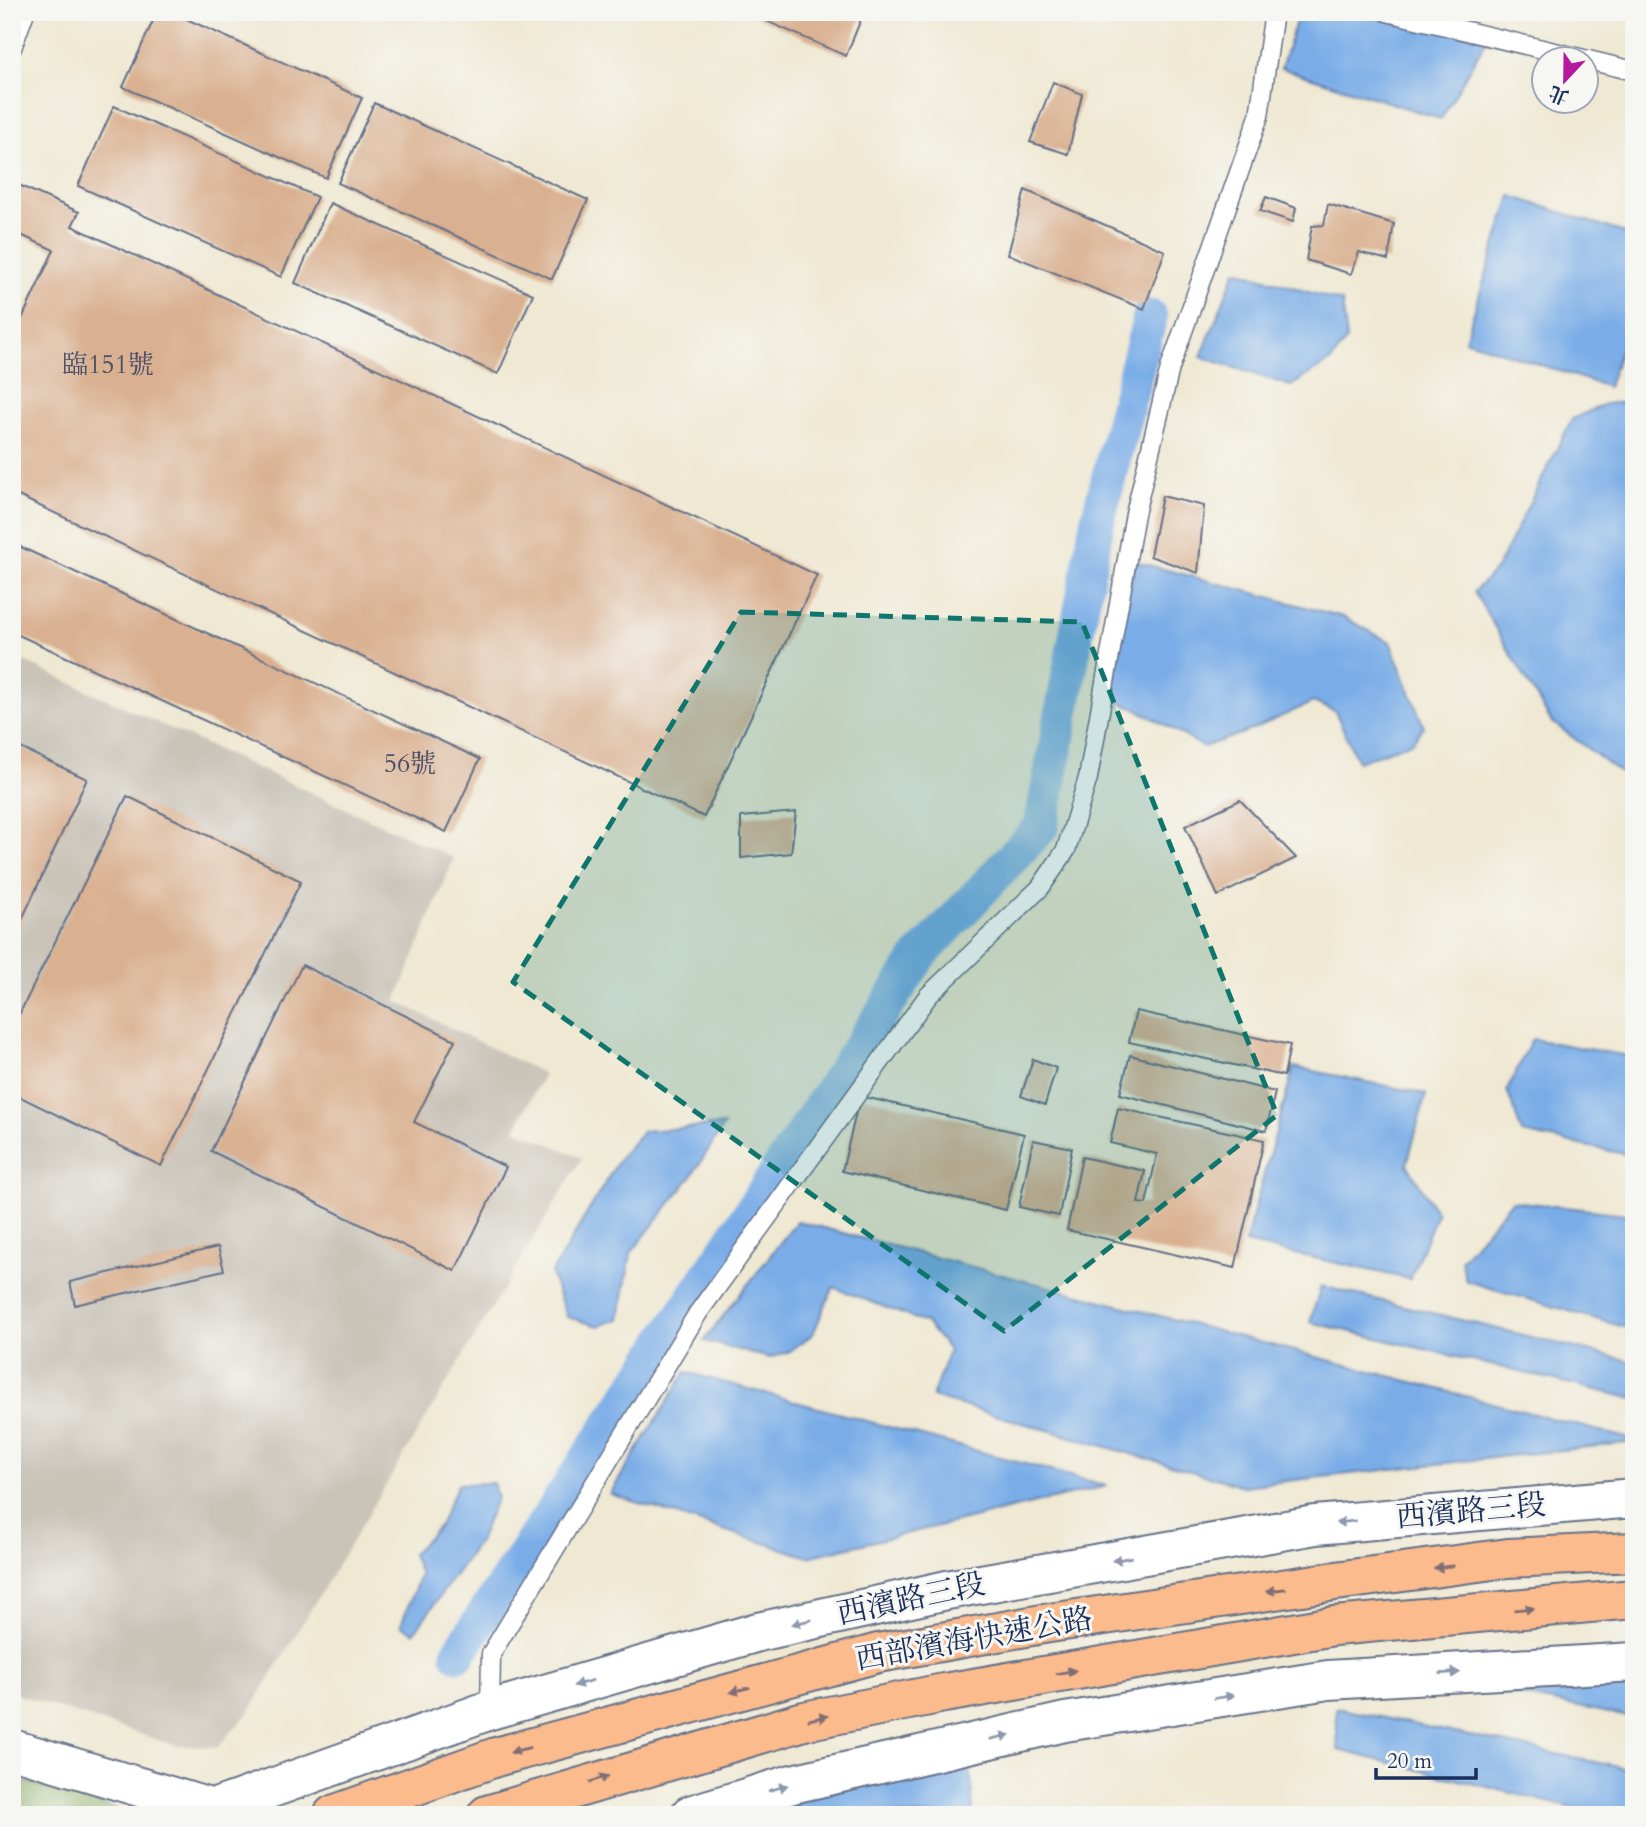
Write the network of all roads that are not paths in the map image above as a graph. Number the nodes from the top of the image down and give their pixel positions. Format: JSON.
{"nodes":[{"id":1,"x":25,"y":12,"type":"edge"},
{"id":2,"x":1274,"y":12,"type":"edge"},
{"id":3,"x":1387,"y":12,"type":"edge"},
{"id":4,"x":12,"y":48,"type":"edge"},
{"id":5,"x":1634,"y":71,"type":"edge"},
{"id":6,"x":1634,"y":1498,"type":"edge"},
{"id":7,"x":1634,"y":1552,"type":"edge"},
{"id":8,"x":1634,"y":1599,"type":"edge"},
{"id":9,"x":1634,"y":1662,"type":"edge"},
{"id":10,"x":490,"y":1710,"type":"junction"},
{"id":11,"x":12,"y":1749,"type":"edge"},
{"id":12,"x":216,"y":1812,"type":"edge"},
{"id":13,"x":332,"y":1815,"type":"edge"},
{"id":14,"x":487,"y":1815,"type":"edge"},
{"id":15,"x":690,"y":1815,"type":"edge"}],
"edges":[{"from":1,"to":4,"type":"lane"},
{"from":2,"to":10,"type":"lane"},
{"from":3,"to":5,"type":"lane"},
{"from":6,"to":10,"type":"street","name":"西濱路三段","one_way":true},
{"from":7,"to":13,"type":"highway","name":"西部濱海快速公路","one_way":true},
{"from":14,"to":8,"type":"highway","name":"西部濱海快速公路","one_way":true},
{"from":15,"to":9,"type":"street","one_way":true},
{"from":10,"to":12,"type":"street","name":"西濱路三段"},
{"from":11,"to":12,"type":"street"}]}
